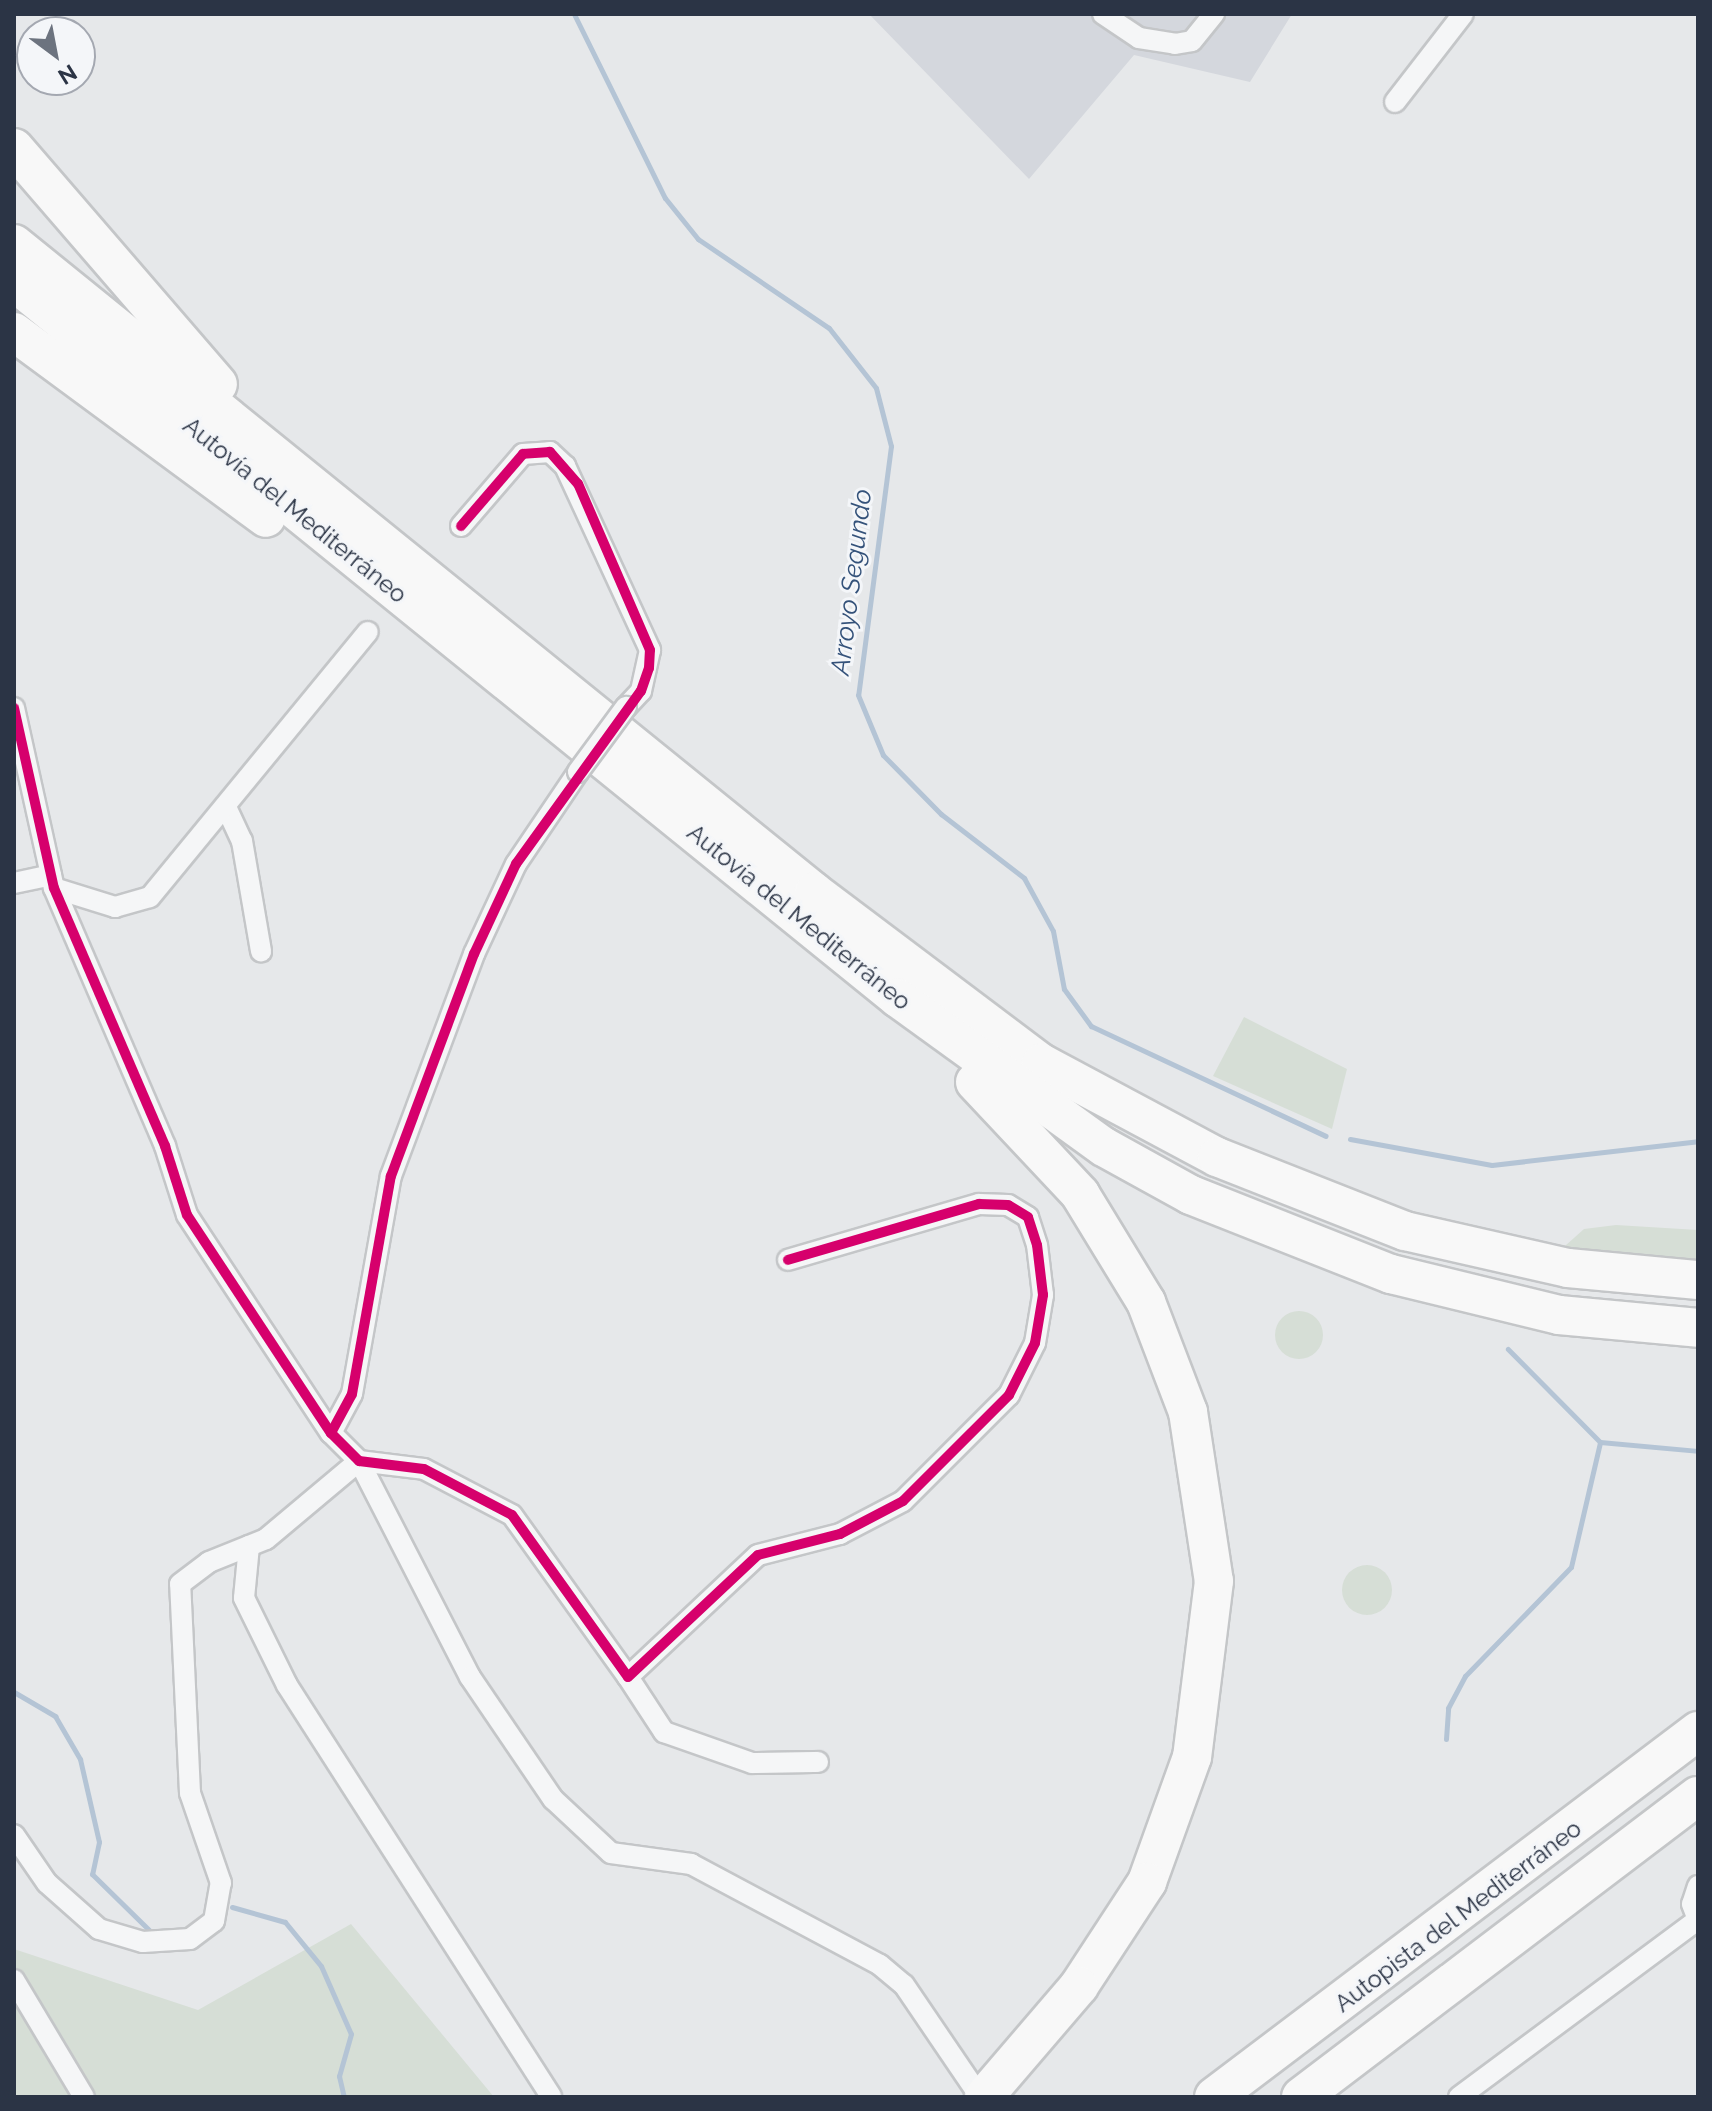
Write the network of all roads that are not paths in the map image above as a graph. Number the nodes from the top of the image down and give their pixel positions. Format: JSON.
{"nodes":[{"id":1,"x":1103,"y":14,"type":"edge"},
{"id":2,"x":1214,"y":14,"type":"edge"},
{"id":3,"x":1463,"y":14,"type":"edge"},
{"id":4,"x":1395,"y":102,"type":"dead end"},
{"id":5,"x":14,"y":148,"type":"edge"},
{"id":6,"x":14,"y":244,"type":"edge"},
{"id":7,"x":14,"y":282,"type":"edge"},
{"id":8,"x":14,"y":332,"type":"edge"},
{"id":9,"x":461,"y":526,"type":"dead end"},
{"id":10,"x":406,"y":560,"type":"junction"},
{"id":11,"x":368,"y":632,"type":"dead end"},
{"id":12,"x":464,"y":647,"type":"junction"},
{"id":13,"x":14,"y":708,"type":"edge"},
{"id":14,"x":226,"y":807,"type":"junction"},
{"id":15,"x":53,"y":881,"type":"junction"},
{"id":16,"x":14,"y":883,"type":"edge"},
{"id":17,"x":261,"y":951,"type":"dead end"},
{"id":18,"x":898,"y":998,"type":"junction"},
{"id":19,"x":788,"y":1260,"type":"dead end"},
{"id":20,"x":1698,"y":1280,"type":"edge"},
{"id":21,"x":1698,"y":1328,"type":"edge"},
{"id":22,"x":331,"y":1433,"type":"junction"},
{"id":23,"x":359,"y":1461,"type":"junction"},
{"id":24,"x":249,"y":1546,"type":"junction"},
{"id":25,"x":628,"y":1677,"type":"junction"},
{"id":26,"x":1698,"y":1731,"type":"edge"},
{"id":27,"x":818,"y":1762,"type":"dead end"},
{"id":28,"x":1698,"y":1796,"type":"edge"},
{"id":29,"x":1698,"y":1816,"type":"edge"},
{"id":30,"x":14,"y":1835,"type":"edge"},
{"id":31,"x":1698,"y":1886,"type":"edge"},
{"id":32,"x":1698,"y":1920,"type":"edge"},
{"id":33,"x":14,"y":1980,"type":"edge"},
{"id":34,"x":1407,"y":2021,"type":"junction"},
{"id":35,"x":84,"y":2097,"type":"edge"},
{"id":36,"x":551,"y":2097,"type":"edge"},
{"id":37,"x":982,"y":2097,"type":"edge"},
{"id":38,"x":1214,"y":2097,"type":"edge"},
{"id":39,"x":1301,"y":2097,"type":"edge"},
{"id":40,"x":1459,"y":2097,"type":"edge"}],
"edges":[{"from":1,"to":2,"type":"street"},
{"from":3,"to":4,"type":"street"},
{"from":5,"to":10,"type":"highway"},
{"from":6,"to":10,"type":"highway","name":"Autovía del Mediterráneo"},
{"from":7,"to":12,"type":"highway","name":"Autovía del Mediterráneo"},
{"from":8,"to":12,"type":"highway"},
{"from":9,"to":22,"type":"street","bridge":true},
{"from":10,"to":20,"type":"highway","name":"Autovía del Mediterráneo"},
{"from":11,"to":14,"type":"street"},
{"from":12,"to":18,"type":"highway","name":"Autovía del Mediterráneo"},
{"from":13,"to":15,"type":"street"},
{"from":14,"to":15,"type":"street"},
{"from":14,"to":17,"type":"street"},
{"from":15,"to":16,"type":"street"},
{"from":15,"to":22,"type":"street"},
{"from":18,"to":21,"type":"highway","name":"Autovía del Mediterráneo"},
{"from":18,"to":37,"type":"highway"},
{"from":19,"to":25,"type":"street"},
{"from":22,"to":23,"type":"street"},
{"from":23,"to":24,"type":"street"},
{"from":23,"to":25,"type":"street"},
{"from":23,"to":37,"type":"street"},
{"from":24,"to":30,"type":"street"},
{"from":24,"to":36,"type":"street"},
{"from":25,"to":27,"type":"street"},
{"from":26,"to":38,"type":"highway","name":"Autopista del Mediterráneo"},
{"from":28,"to":34,"type":"highway"},
{"from":29,"to":34,"type":"highway"},
{"from":31,"to":32,"type":"street"},
{"from":32,"to":40,"type":"street"},
{"from":33,"to":35,"type":"street"},
{"from":34,"to":39,"type":"highway"}]}
